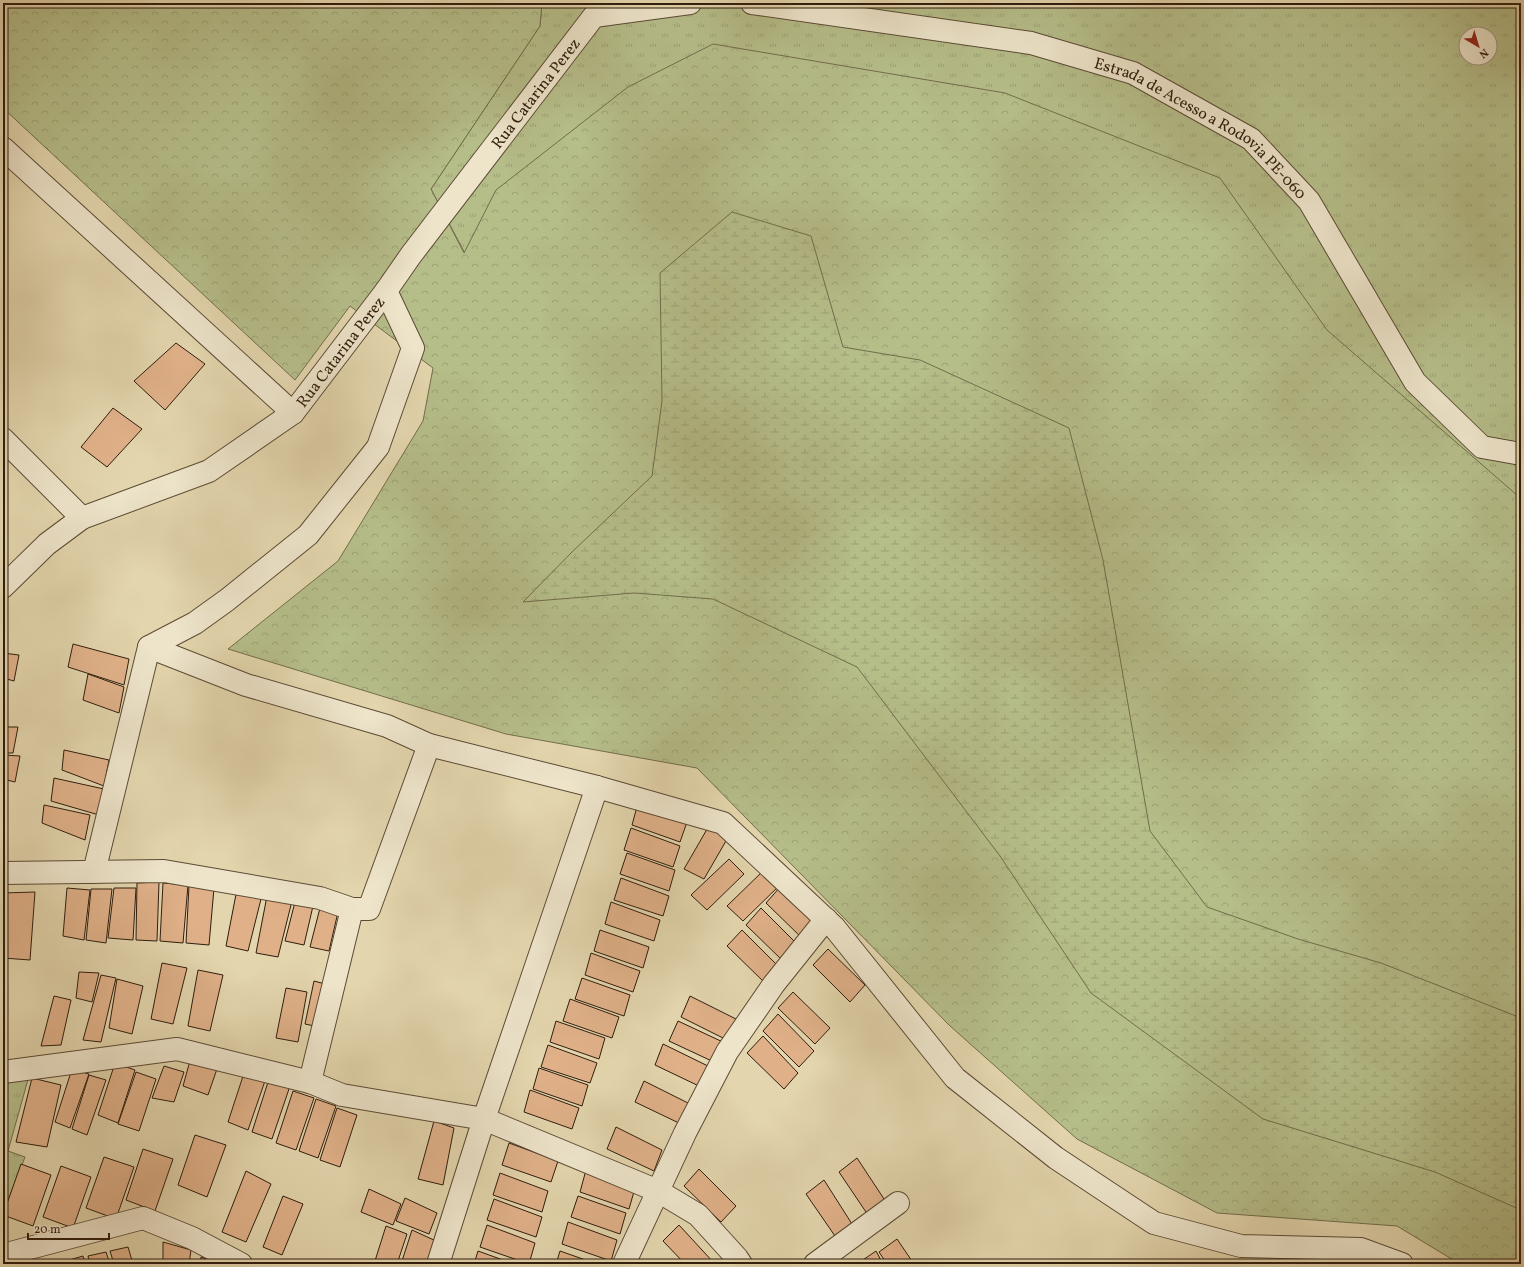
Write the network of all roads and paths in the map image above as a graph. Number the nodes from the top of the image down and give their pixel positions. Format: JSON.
{"nodes":[{"id":1,"x":690,"y":3,"type":"edge"},
{"id":2,"x":752,"y":3,"type":"edge"},
{"id":3,"x":3,"y":148,"type":"edge"},
{"id":4,"x":386,"y":291,"type":"junction"},
{"id":5,"x":294,"y":413,"type":"junction"},
{"id":6,"x":3,"y":439,"type":"edge"},
{"id":7,"x":1521,"y":454,"type":"edge"},
{"id":8,"x":82,"y":518,"type":"junction"},
{"id":9,"x":3,"y":587,"type":"edge"},
{"id":10,"x":149,"y":647,"type":"junction"},
{"id":11,"x":429,"y":745,"type":"junction"},
{"id":12,"x":597,"y":787,"type":"junction"},
{"id":13,"x":94,"y":872,"type":"junction"},
{"id":14,"x":3,"y":873,"type":"edge"},
{"id":15,"x":352,"y":909,"type":"junction"},
{"id":16,"x":826,"y":919,"type":"junction"},
{"id":17,"x":3,"y":1072,"type":"edge"},
{"id":18,"x":310,"y":1082,"type":"junction"},
{"id":19,"x":484,"y":1119,"type":"junction"},
{"id":20,"x":658,"y":1191,"type":"junction"},
{"id":21,"x":898,"y":1203,"type":"dead end"},
{"id":22,"x":3,"y":1255,"type":"edge"},
{"id":23,"x":241,"y":1264,"type":"edge"},
{"id":24,"x":438,"y":1264,"type":"edge"},
{"id":25,"x":624,"y":1264,"type":"edge"},
{"id":26,"x":741,"y":1264,"type":"edge"},
{"id":27,"x":815,"y":1264,"type":"edge"},
{"id":28,"x":1402,"y":1264,"type":"edge"}],
"edges":[{"from":1,"to":4,"type":"street","name":"Rua Catarina Perez"},
{"from":2,"to":7,"type":"street","name":"Estrada de Acesso a Rodovia PE-060"},
{"from":3,"to":5,"type":"street"},
{"from":4,"to":5,"type":"street","name":"Rua Catarina Perez"},
{"from":4,"to":10,"type":"street"},
{"from":5,"to":8,"type":"street","name":"Rua Catarina Perez"},
{"from":6,"to":8,"type":"street"},
{"from":8,"to":9,"type":"street","name":"Rua Catarina Perez"},
{"from":10,"to":11,"type":"street"},
{"from":10,"to":13,"type":"street"},
{"from":11,"to":12,"type":"street"},
{"from":11,"to":15,"type":"street"},
{"from":12,"to":16,"type":"street"},
{"from":12,"to":19,"type":"street"},
{"from":13,"to":14,"type":"street"},
{"from":13,"to":15,"type":"street"},
{"from":15,"to":18,"type":"street"},
{"from":16,"to":20,"type":"street"},
{"from":16,"to":28,"type":"street"},
{"from":17,"to":18,"type":"street"},
{"from":18,"to":19,"type":"street"},
{"from":19,"to":20,"type":"street"},
{"from":19,"to":24,"type":"street"},
{"from":20,"to":25,"type":"street"},
{"from":20,"to":26,"type":"street"},
{"from":21,"to":27,"type":"street"},
{"from":22,"to":23,"type":"street"}]}
